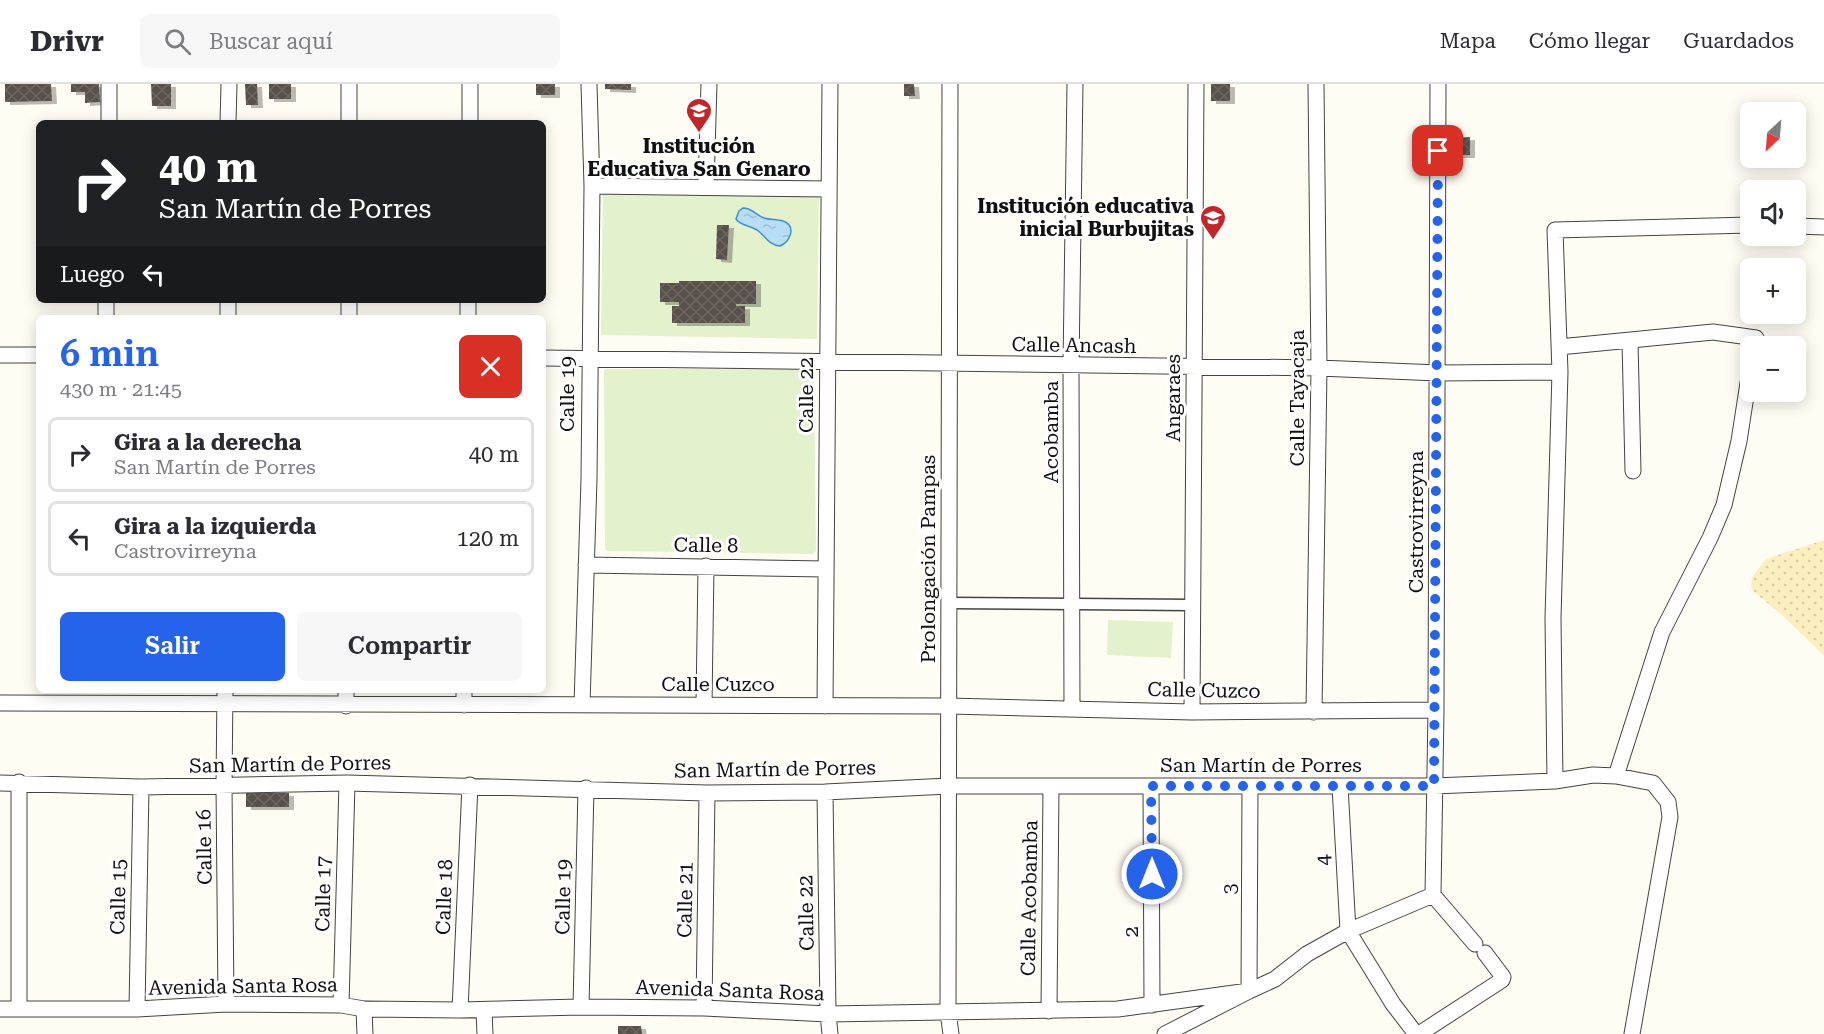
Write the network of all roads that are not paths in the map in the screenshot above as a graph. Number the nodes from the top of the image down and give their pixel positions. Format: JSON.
{"nodes":[{"id":1,"x":109,"y":84,"type":"edge"},
{"id":2,"x":229,"y":84,"type":"edge"},
{"id":3,"x":349,"y":84,"type":"edge"},
{"id":4,"x":470,"y":84,"type":"edge"},
{"id":5,"x":590,"y":84,"type":"edge"},
{"id":6,"x":709,"y":84,"type":"edge"},
{"id":7,"x":830,"y":84,"type":"edge"},
{"id":8,"x":950,"y":84,"type":"edge"},
{"id":9,"x":1075,"y":84,"type":"edge"},
{"id":10,"x":1196,"y":84,"type":"edge"},
{"id":11,"x":1316,"y":84,"type":"edge"},
{"id":12,"x":1438,"y":84,"type":"edge"},
{"id":13,"x":109,"y":120,"type":"edge"},
{"id":14,"x":228,"y":120,"type":"edge"},
{"id":15,"x":349,"y":120,"type":"edge"},
{"id":16,"x":470,"y":120,"type":"edge"},
{"id":17,"x":592,"y":186,"type":"junction"},
{"id":18,"x":706,"y":186,"type":"junction"},
{"id":19,"x":829,"y":189,"type":"junction"},
{"id":20,"x":1740,"y":225,"type":"edge"},
{"id":21,"x":1806,"y":226,"type":"edge"},
{"id":22,"x":1824,"y":226,"type":"edge"},
{"id":23,"x":1742,"y":336,"type":"edge"},
{"id":24,"x":1630,"y":340,"type":"junction"},
{"id":25,"x":1559,"y":347,"type":"junction"},
{"id":26,"x":0,"y":356,"type":"edge"},
{"id":27,"x":36,"y":356,"type":"edge"},
{"id":28,"x":546,"y":358,"type":"edge"},
{"id":29,"x":588,"y":358,"type":"junction"},
{"id":30,"x":827,"y":361,"type":"junction"},
{"id":31,"x":949,"y":364,"type":"junction"},
{"id":32,"x":1071,"y":366,"type":"junction"},
{"id":33,"x":1194,"y":367,"type":"junction"},
{"id":34,"x":1319,"y":368,"type":"junction"},
{"id":35,"x":1560,"y":372,"type":"junction"},
{"id":36,"x":1438,"y":373,"type":"junction"},
{"id":37,"x":1745,"y":402,"type":"edge"},
{"id":38,"x":1633,"y":471,"type":"dead end"},
{"id":39,"x":586,"y":565,"type":"junction"},
{"id":40,"x":706,"y":566,"type":"junction"},
{"id":41,"x":826,"y":569,"type":"junction"},
{"id":42,"x":949,"y":603,"type":"junction"},
{"id":43,"x":1073,"y":604,"type":"junction"},
{"id":44,"x":1192,"y":605,"type":"junction"},
{"id":45,"x":104,"y":697,"type":"edge"},
{"id":46,"x":225,"y":697,"type":"edge"},
{"id":47,"x":346,"y":698,"type":"edge"},
{"id":48,"x":464,"y":698,"type":"edge"},
{"id":49,"x":0,"y":703,"type":"edge"},
{"id":50,"x":582,"y":705,"type":"junction"},
{"id":51,"x":704,"y":705,"type":"junction"},
{"id":52,"x":825,"y":706,"type":"junction"},
{"id":53,"x":948,"y":706,"type":"junction"},
{"id":54,"x":1072,"y":708,"type":"junction"},
{"id":55,"x":1436,"y":710,"type":"junction"},
{"id":56,"x":1192,"y":712,"type":"junction"},
{"id":57,"x":1314,"y":712,"type":"junction"},
{"id":58,"x":1616,"y":776,"type":"junction"},
{"id":59,"x":1553,"y":782,"type":"junction"},
{"id":60,"x":0,"y":783,"type":"edge"},
{"id":61,"x":19,"y":783,"type":"junction"},
{"id":62,"x":346,"y":783,"type":"junction"},
{"id":63,"x":224,"y":785,"type":"junction"},
{"id":64,"x":470,"y":785,"type":"junction"},
{"id":65,"x":949,"y":786,"type":"junction"},
{"id":66,"x":1051,"y":786,"type":"junction"},
{"id":67,"x":1151,"y":786,"type":"junction"},
{"id":68,"x":1340,"y":786,"type":"junction"},
{"id":69,"x":1434,"y":786,"type":"junction"},
{"id":70,"x":141,"y":787,"type":"junction"},
{"id":71,"x":1250,"y":787,"type":"junction"},
{"id":72,"x":586,"y":788,"type":"junction"},
{"id":73,"x":825,"y":792,"type":"junction"},
{"id":74,"x":707,"y":793,"type":"junction"},
{"id":75,"x":1433,"y":895,"type":"junction"},
{"id":76,"x":1348,"y":931,"type":"junction"},
{"id":77,"x":1249,"y":991,"type":"junction"},
{"id":78,"x":226,"y":1004,"type":"junction"},
{"id":79,"x":341,"y":1005,"type":"junction"},
{"id":80,"x":1152,"y":1005,"type":"junction"},
{"id":81,"x":581,"y":1007,"type":"junction"},
{"id":82,"x":704,"y":1008,"type":"junction"},
{"id":83,"x":19,"y":1009,"type":"junction"},
{"id":84,"x":137,"y":1009,"type":"junction"},
{"id":85,"x":364,"y":1009,"type":"junction"},
{"id":86,"x":0,"y":1010,"type":"edge"},
{"id":87,"x":460,"y":1010,"type":"junction"},
{"id":88,"x":484,"y":1010,"type":"junction"},
{"id":89,"x":1049,"y":1011,"type":"junction"},
{"id":90,"x":948,"y":1012,"type":"junction"},
{"id":91,"x":828,"y":1014,"type":"junction"},
{"id":92,"x":365,"y":1034,"type":"edge"},
{"id":93,"x":485,"y":1034,"type":"edge"},
{"id":94,"x":830,"y":1034,"type":"edge"},
{"id":95,"x":951,"y":1034,"type":"edge"},
{"id":96,"x":1165,"y":1034,"type":"edge"},
{"id":97,"x":1418,"y":1034,"type":"edge"},
{"id":98,"x":1632,"y":1034,"type":"edge"}],
"edges":[{"from":1,"to":13,"type":"street"},
{"from":2,"to":14,"type":"street"},
{"from":3,"to":15,"type":"street"},
{"from":4,"to":16,"type":"street"},
{"from":5,"to":17,"type":"street","name":"Calle 19"},
{"from":6,"to":18,"type":"street"},
{"from":7,"to":19,"type":"street","name":"Calle 22"},
{"from":8,"to":31,"type":"street","name":"Prolongación Pampas"},
{"from":9,"to":32,"type":"street","name":"Acobamba"},
{"from":10,"to":33,"type":"street","name":"Angaraes"},
{"from":11,"to":34,"type":"street","name":"Calle Tayacaja"},
{"from":12,"to":36,"type":"street","name":"Castrovirreyna"},
{"from":17,"to":18,"type":"street"},
{"from":17,"to":29,"type":"street","name":"Calle 19"},
{"from":18,"to":19,"type":"street"},
{"from":19,"to":30,"type":"street","name":"Calle 22"},
{"from":20,"to":25,"type":"street"},
{"from":21,"to":22,"type":"street"},
{"from":23,"to":24,"type":"street"},
{"from":24,"to":25,"type":"street"},
{"from":24,"to":38,"type":"street"},
{"from":25,"to":35,"type":"street"},
{"from":26,"to":27,"type":"street"},
{"from":28,"to":29,"type":"street","name":"Calle Ancash"},
{"from":29,"to":30,"type":"street","name":"Calle Ancash"},
{"from":29,"to":39,"type":"street","name":"Calle 19"},
{"from":30,"to":31,"type":"street","name":"Calle Ancash"},
{"from":30,"to":41,"type":"street","name":"Calle 22"},
{"from":31,"to":32,"type":"street","name":"Calle Ancash"},
{"from":31,"to":42,"type":"street","name":"Prolongación Pampas"},
{"from":32,"to":33,"type":"street","name":"Calle Ancash"},
{"from":32,"to":43,"type":"street","name":"Acobamba"},
{"from":33,"to":34,"type":"street","name":"Calle Ancash"},
{"from":33,"to":44,"type":"street","name":"Angaraes"},
{"from":34,"to":36,"type":"street","name":"Calle Ancash"},
{"from":34,"to":57,"type":"street","name":"Calle Tayacaja"},
{"from":35,"to":36,"type":"street","name":"Calle Ancash"},
{"from":35,"to":59,"type":"street"},
{"from":36,"to":55,"type":"street","name":"Castrovirreyna"},
{"from":37,"to":58,"type":"street"},
{"from":39,"to":40,"type":"street","name":"Calle 8"},
{"from":39,"to":50,"type":"street","name":"Calle 19"},
{"from":40,"to":41,"type":"street","name":"Calle 8"},
{"from":40,"to":51,"type":"street"},
{"from":41,"to":52,"type":"street","name":"Calle 22"},
{"from":42,"to":43,"type":"street"},
{"from":42,"to":53,"type":"street","name":"Prolongación Pampas"},
{"from":43,"to":44,"type":"street"},
{"from":43,"to":54,"type":"street","name":"Acobamba"},
{"from":44,"to":56,"type":"street","name":"Angaraes"},
{"from":45,"to":46,"type":"street","name":"Calle Cuzco"},
{"from":45,"to":49,"type":"street","name":"Calle Cuzco"},
{"from":46,"to":47,"type":"street","name":"Calle Cuzco"},
{"from":46,"to":63,"type":"street","name":"Calle 16"},
{"from":47,"to":48,"type":"street","name":"Calle Cuzco"},
{"from":48,"to":50,"type":"street","name":"Calle Cuzco"},
{"from":50,"to":51,"type":"street","name":"Calle Cuzco"},
{"from":51,"to":52,"type":"street","name":"Calle Cuzco"},
{"from":52,"to":53,"type":"street","name":"Calle Cuzco"},
{"from":53,"to":54,"type":"street","name":"Calle Cuzco"},
{"from":53,"to":65,"type":"street","name":"Prolongación Pampas"},
{"from":54,"to":56,"type":"street","name":"Calle Cuzco"},
{"from":55,"to":57,"type":"street","name":"Calle Cuzco"},
{"from":55,"to":69,"type":"street","name":"Castrovirreyna"},
{"from":56,"to":57,"type":"street","name":"Calle Cuzco"},
{"from":58,"to":59,"type":"street","name":"San Martín de Porres"},
{"from":58,"to":98,"type":"street","name":"San Martín de Porres"},
{"from":59,"to":69,"type":"street","name":"San Martín de Porres"},
{"from":60,"to":61,"type":"street","name":"San Martín de Porres"},
{"from":61,"to":70,"type":"street","name":"San Martín de Porres"},
{"from":61,"to":83,"type":"street"},
{"from":62,"to":63,"type":"street","name":"San Martín de Porres"},
{"from":62,"to":64,"type":"street","name":"San Martín de Porres"},
{"from":62,"to":79,"type":"street","name":"Calle 17"},
{"from":63,"to":70,"type":"street","name":"San Martín de Porres"},
{"from":63,"to":78,"type":"street","name":"Calle 16"},
{"from":64,"to":72,"type":"street","name":"San Martín de Porres"},
{"from":64,"to":87,"type":"street","name":"Calle 18"},
{"from":65,"to":66,"type":"street","name":"San Martín de Porres"},
{"from":65,"to":73,"type":"street","name":"San Martín de Porres"},
{"from":65,"to":90,"type":"street","name":"Prolongación Pampas"},
{"from":66,"to":67,"type":"street","name":"San Martín de Porres"},
{"from":66,"to":89,"type":"street","name":"Calle Acobamba"},
{"from":67,"to":71,"type":"street","name":"San Martín de Porres"},
{"from":67,"to":80,"type":"street","name":"2"},
{"from":68,"to":69,"type":"street","name":"San Martín de Porres"},
{"from":68,"to":71,"type":"street","name":"San Martín de Porres"},
{"from":68,"to":76,"type":"street","name":"4"},
{"from":69,"to":75,"type":"street","name":"Castrovirreyna"},
{"from":70,"to":84,"type":"street","name":"Calle 15"},
{"from":71,"to":77,"type":"street","name":"3"},
{"from":72,"to":74,"type":"street","name":"San Martín de Porres"},
{"from":72,"to":81,"type":"street","name":"Calle 19"},
{"from":73,"to":74,"type":"street","name":"San Martín de Porres"},
{"from":73,"to":91,"type":"street","name":"Calle 22"},
{"from":74,"to":82,"type":"street","name":"Calle 21"},
{"from":75,"to":76,"type":"street","name":"Avenida Santa Rosa"},
{"from":75,"to":97,"type":"street"},
{"from":76,"to":77,"type":"street","name":"Avenida Santa Rosa"},
{"from":76,"to":97,"type":"street"},
{"from":77,"to":80,"type":"street","name":"Avenida Santa Rosa"},
{"from":77,"to":96,"type":"street"},
{"from":78,"to":79,"type":"street","name":"Avenida Santa Rosa"},
{"from":78,"to":84,"type":"street","name":"Avenida Santa Rosa"},
{"from":79,"to":85,"type":"street","name":"Avenida Santa Rosa"},
{"from":80,"to":89,"type":"street","name":"Avenida Santa Rosa"},
{"from":81,"to":82,"type":"street","name":"Avenida Santa Rosa"},
{"from":81,"to":88,"type":"street","name":"Avenida Santa Rosa"},
{"from":82,"to":91,"type":"street","name":"Avenida Santa Rosa"},
{"from":83,"to":84,"type":"street","name":"Avenida Santa Rosa"},
{"from":83,"to":86,"type":"street","name":"Avenida Santa Rosa"},
{"from":85,"to":87,"type":"street","name":"Avenida Santa Rosa"},
{"from":85,"to":92,"type":"street"},
{"from":87,"to":88,"type":"street","name":"Avenida Santa Rosa"},
{"from":88,"to":93,"type":"street"},
{"from":89,"to":90,"type":"street","name":"Avenida Santa Rosa"},
{"from":90,"to":91,"type":"street","name":"Avenida Santa Rosa"},
{"from":90,"to":95,"type":"street","name":"Prolongación Pampas"},
{"from":91,"to":94,"type":"street","name":"Calle 22"}]}
